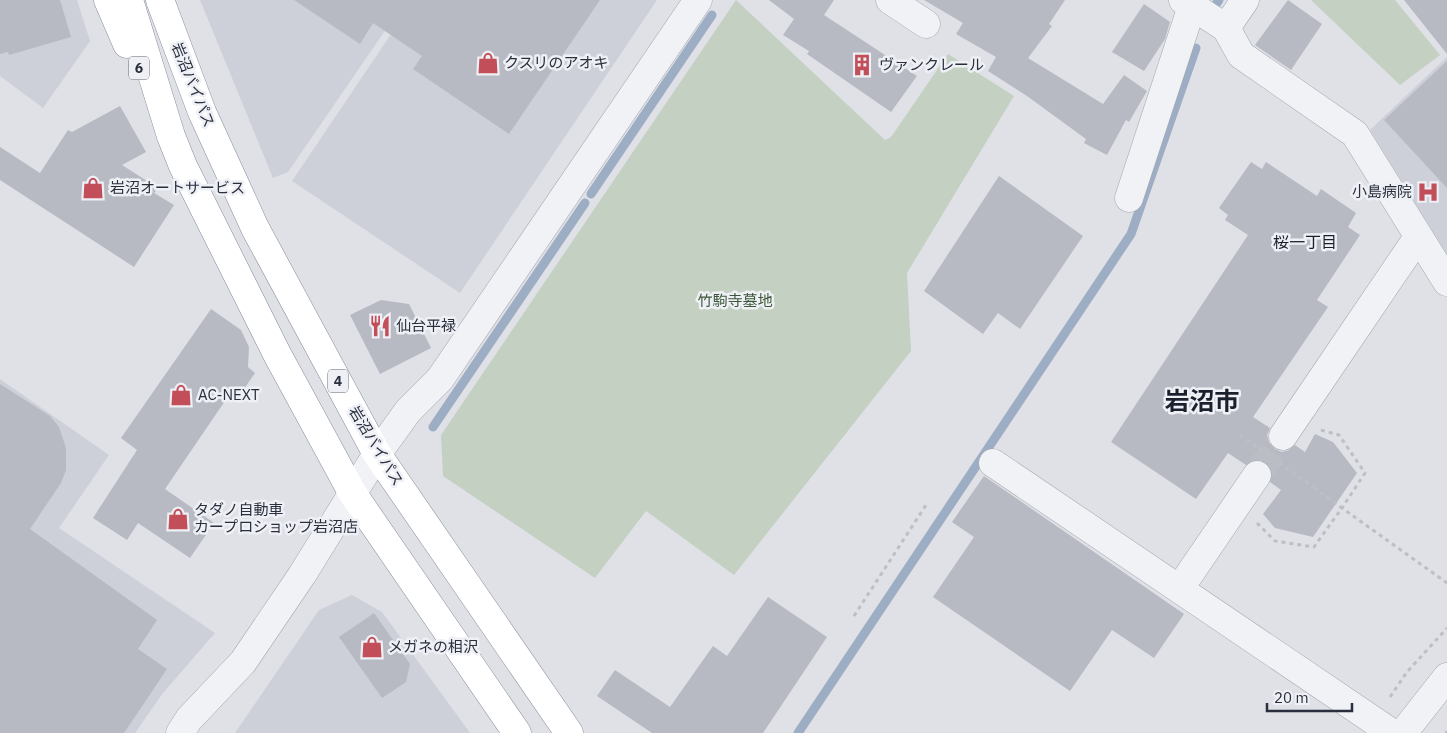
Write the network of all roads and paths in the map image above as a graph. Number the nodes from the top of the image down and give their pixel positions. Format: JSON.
{"nodes":[{"id":1,"x":108,"y":0,"type":"edge"},
{"id":2,"x":129,"y":0,"type":"edge"},
{"id":3,"x":160,"y":0,"type":"edge"},
{"id":4,"x":698,"y":0,"type":"edge"},
{"id":5,"x":890,"y":0,"type":"edge"},
{"id":6,"x":1244,"y":0,"type":"edge"},
{"id":7,"x":1187,"y":3,"type":"edge"},
{"id":8,"x":926,"y":24,"type":"dead end"},
{"id":9,"x":1226,"y":28,"type":"junction"},
{"id":10,"x":171,"y":136,"type":"junction"},
{"id":11,"x":1129,"y":198,"type":"dead end"},
{"id":12,"x":1418,"y":237,"type":"junction"},
{"id":13,"x":1447,"y":282,"type":"edge"},
{"id":14,"x":1312,"y":427,"type":"dead end"},
{"id":15,"x":1240,"y":435,"type":"dead end"},
{"id":16,"x":1283,"y":436,"type":"tunnel mouth"},
{"id":17,"x":377,"y":454,"type":"junction"},
{"id":18,"x":993,"y":463,"type":"dead end"},
{"id":19,"x":1257,"y":474,"type":"tunnel mouth"},
{"id":20,"x":353,"y":494,"type":"junction"},
{"id":21,"x":926,"y":505,"type":"dead end"},
{"id":22,"x":1342,"y":508,"type":"junction"},
{"id":23,"x":1252,"y":520,"type":"dead end"},
{"id":24,"x":1447,"y":583,"type":"edge"},
{"id":25,"x":1180,"y":588,"type":"junction"},
{"id":26,"x":854,"y":616,"type":"dead end"},
{"id":27,"x":1447,"y":628,"type":"edge"},
{"id":28,"x":1447,"y":677,"type":"edge"},
{"id":29,"x":1396,"y":730,"type":"edge"},
{"id":30,"x":180,"y":733,"type":"edge"},
{"id":31,"x":517,"y":733,"type":"edge"},
{"id":32,"x":569,"y":733,"type":"edge"}],
"edges":[{"from":1,"to":10,"type":"highway","number":"6"},
{"from":2,"to":10,"type":"highway"},
{"from":3,"to":17,"type":"highway","name":"岩沼バイパス","number":"4"},
{"from":4,"to":17,"type":"street"},
{"from":5,"to":8,"type":"street"},
{"from":6,"to":9,"type":"street"},
{"from":7,"to":9,"type":"street"},
{"from":7,"to":11,"type":"street"},
{"from":9,"to":12,"type":"street"},
{"from":10,"to":20,"type":"highway"},
{"from":12,"to":13,"type":"street"},
{"from":12,"to":16,"type":"street"},
{"from":14,"to":22,"type":"path"},
{"from":15,"to":22,"type":"path","bridge":true},
{"from":17,"to":20,"type":"street"},
{"from":17,"to":32,"type":"highway","name":"岩沼バイパス","number":"4"},
{"from":18,"to":25,"type":"street"},
{"from":19,"to":25,"type":"street"},
{"from":20,"to":30,"type":"street"},
{"from":20,"to":31,"type":"highway"},
{"from":21,"to":26,"type":"path"},
{"from":22,"to":23,"type":"path"},
{"from":22,"to":24,"type":"path"},
{"from":25,"to":29,"type":"street"},
{"from":27,"to":29,"type":"path"},
{"from":28,"to":29,"type":"street"}]}
